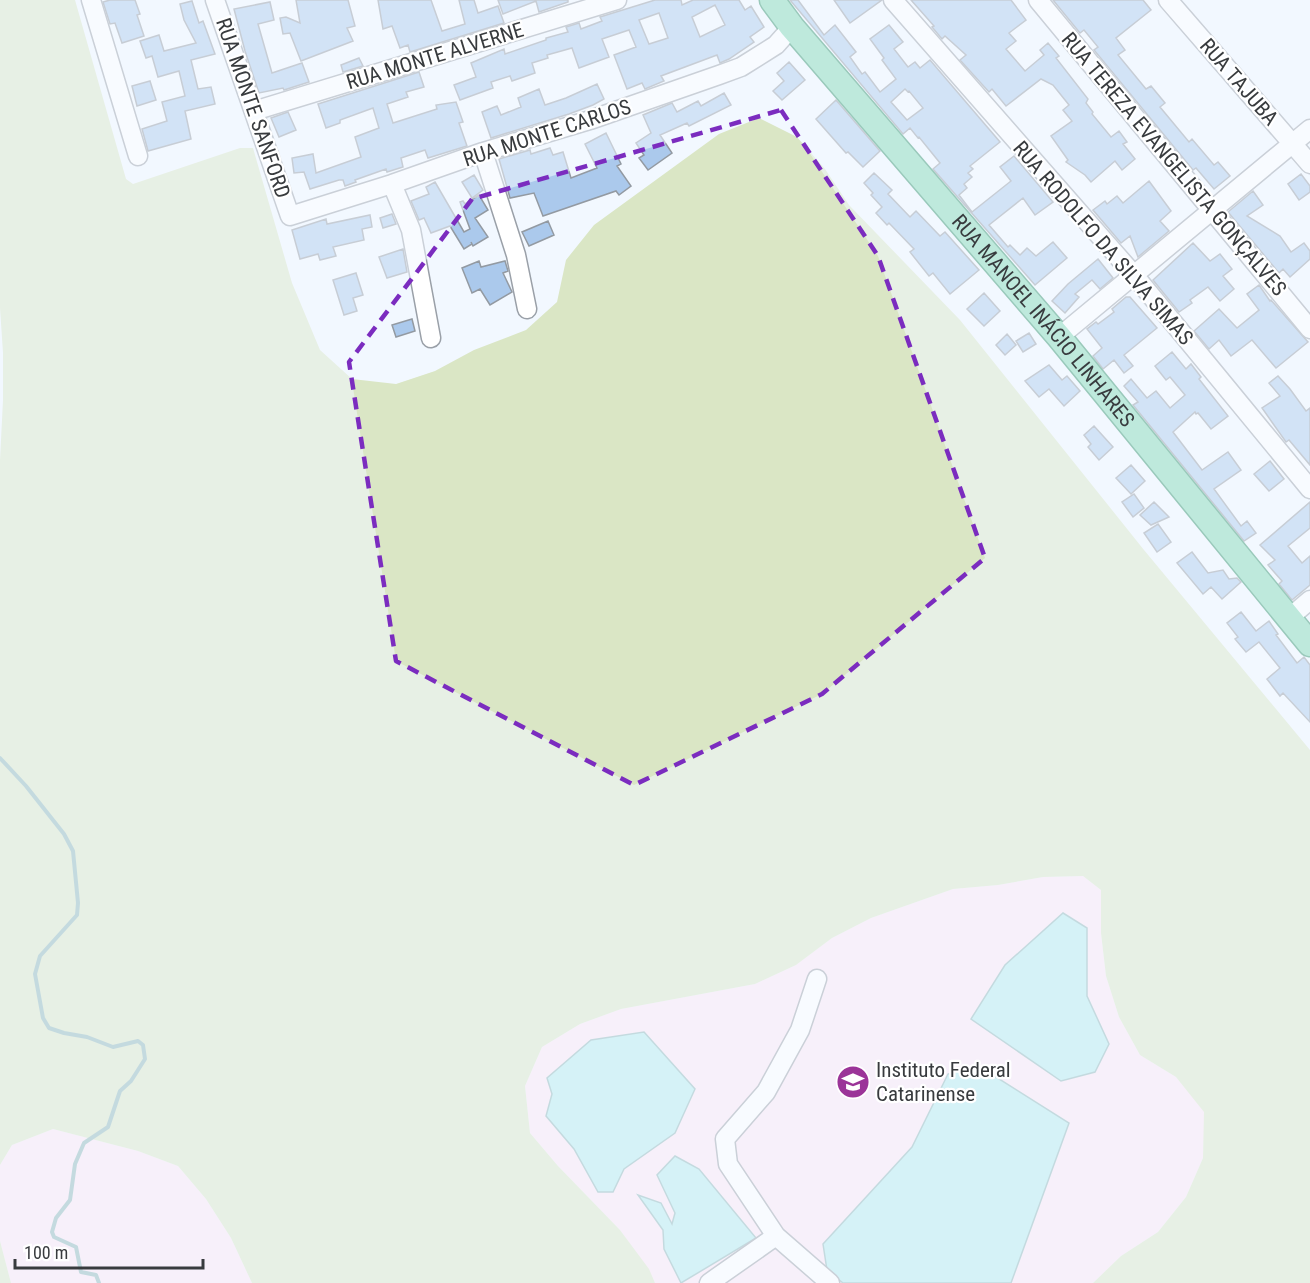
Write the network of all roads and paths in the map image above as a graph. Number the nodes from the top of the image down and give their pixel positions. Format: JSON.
{"nodes":[{"id":1,"x":91,"y":0,"type":"edge"},
{"id":2,"x":617,"y":0,"type":"edge"},
{"id":3,"x":772,"y":0,"type":"edge"},
{"id":4,"x":893,"y":0,"type":"edge"},
{"id":5,"x":1038,"y":0,"type":"edge"},
{"id":6,"x":1168,"y":0,"type":"edge"},
{"id":7,"x":221,"y":2,"type":"edge"},
{"id":8,"x":792,"y":27,"type":"junction"},
{"id":9,"x":254,"y":111,"type":"junction"},
{"id":10,"x":1310,"y":129,"type":"edge"},
{"id":11,"x":1293,"y":143,"type":"junction"},
{"id":12,"x":483,"y":152,"type":"junction"},
{"id":13,"x":138,"y":156,"type":"dead end"},
{"id":14,"x":1310,"y":164,"type":"edge"},
{"id":15,"x":392,"y":184,"type":"junction"},
{"id":16,"x":1212,"y":210,"type":"junction"},
{"id":17,"x":290,"y":216,"type":"joint"},
{"id":18,"x":1134,"y":275,"type":"junction"},
{"id":19,"x":526,"y":309,"type":"dead end"},
{"id":20,"x":1310,"y":329,"type":"edge"},
{"id":21,"x":1059,"y":337,"type":"junction"},
{"id":22,"x":431,"y":338,"type":"dead end"},
{"id":23,"x":1310,"y":489,"type":"edge"},
{"id":24,"x":1310,"y":600,"type":"edge"},
{"id":25,"x":1289,"y":618,"type":"junction"},
{"id":26,"x":1310,"y":644,"type":"edge"},
{"id":27,"x":817,"y":979,"type":"dead end"},
{"id":28,"x":776,"y":1236,"type":"junction"},
{"id":29,"x":709,"y":1283,"type":"edge"},
{"id":30,"x":830,"y":1283,"type":"edge"}],
"edges":[{"from":1,"to":13,"type":"street"},
{"from":2,"to":9,"type":"street","name":"RUA MONTE ALVERNE"},
{"from":3,"to":8,"type":"main road","name":"RUA MANOEL INÁCIO LINHARES"},
{"from":4,"to":18,"type":"street","name":"RUA RODOLFO DA SILVA SIMAS"},
{"from":5,"to":16,"type":"street","name":"RUA TEREZA EVANGELISTA GONÇALVES"},
{"from":6,"to":11,"type":"street","name":"RUA TAJUBA"},
{"from":7,"to":9,"type":"street","name":"RUA MONTE SANFORD"},
{"from":8,"to":12,"type":"street","name":"RUA MONTE CARLOS"},
{"from":8,"to":21,"type":"main road","name":"RUA MANOEL INÁCIO LINHARES"},
{"from":9,"to":17,"type":"street","name":"RUA MONTE SANFORD"},
{"from":10,"to":11,"type":"street"},
{"from":11,"to":14,"type":"street","name":"RUA TAJUBA"},
{"from":11,"to":16,"type":"street"},
{"from":12,"to":15,"type":"street","name":"RUA MONTE CARLOS"},
{"from":12,"to":19,"type":"street"},
{"from":15,"to":17,"type":"street","name":"RUA MONTE CARLOS"},
{"from":15,"to":22,"type":"street"},
{"from":16,"to":18,"type":"street"},
{"from":16,"to":20,"type":"street","name":"RUA TEREZA EVANGELISTA GONÇALVES"},
{"from":18,"to":21,"type":"street"},
{"from":18,"to":23,"type":"street","name":"RUA RODOLFO DA SILVA SIMAS"},
{"from":21,"to":25,"type":"main road","name":"RUA MANOEL INÁCIO LINHARES"},
{"from":24,"to":25,"type":"street"},
{"from":25,"to":26,"type":"main road","name":"RUA MANOEL INÁCIO LINHARES"},
{"from":27,"to":28,"type":"street"},
{"from":28,"to":29,"type":"street"},
{"from":28,"to":30,"type":"street"}]}
